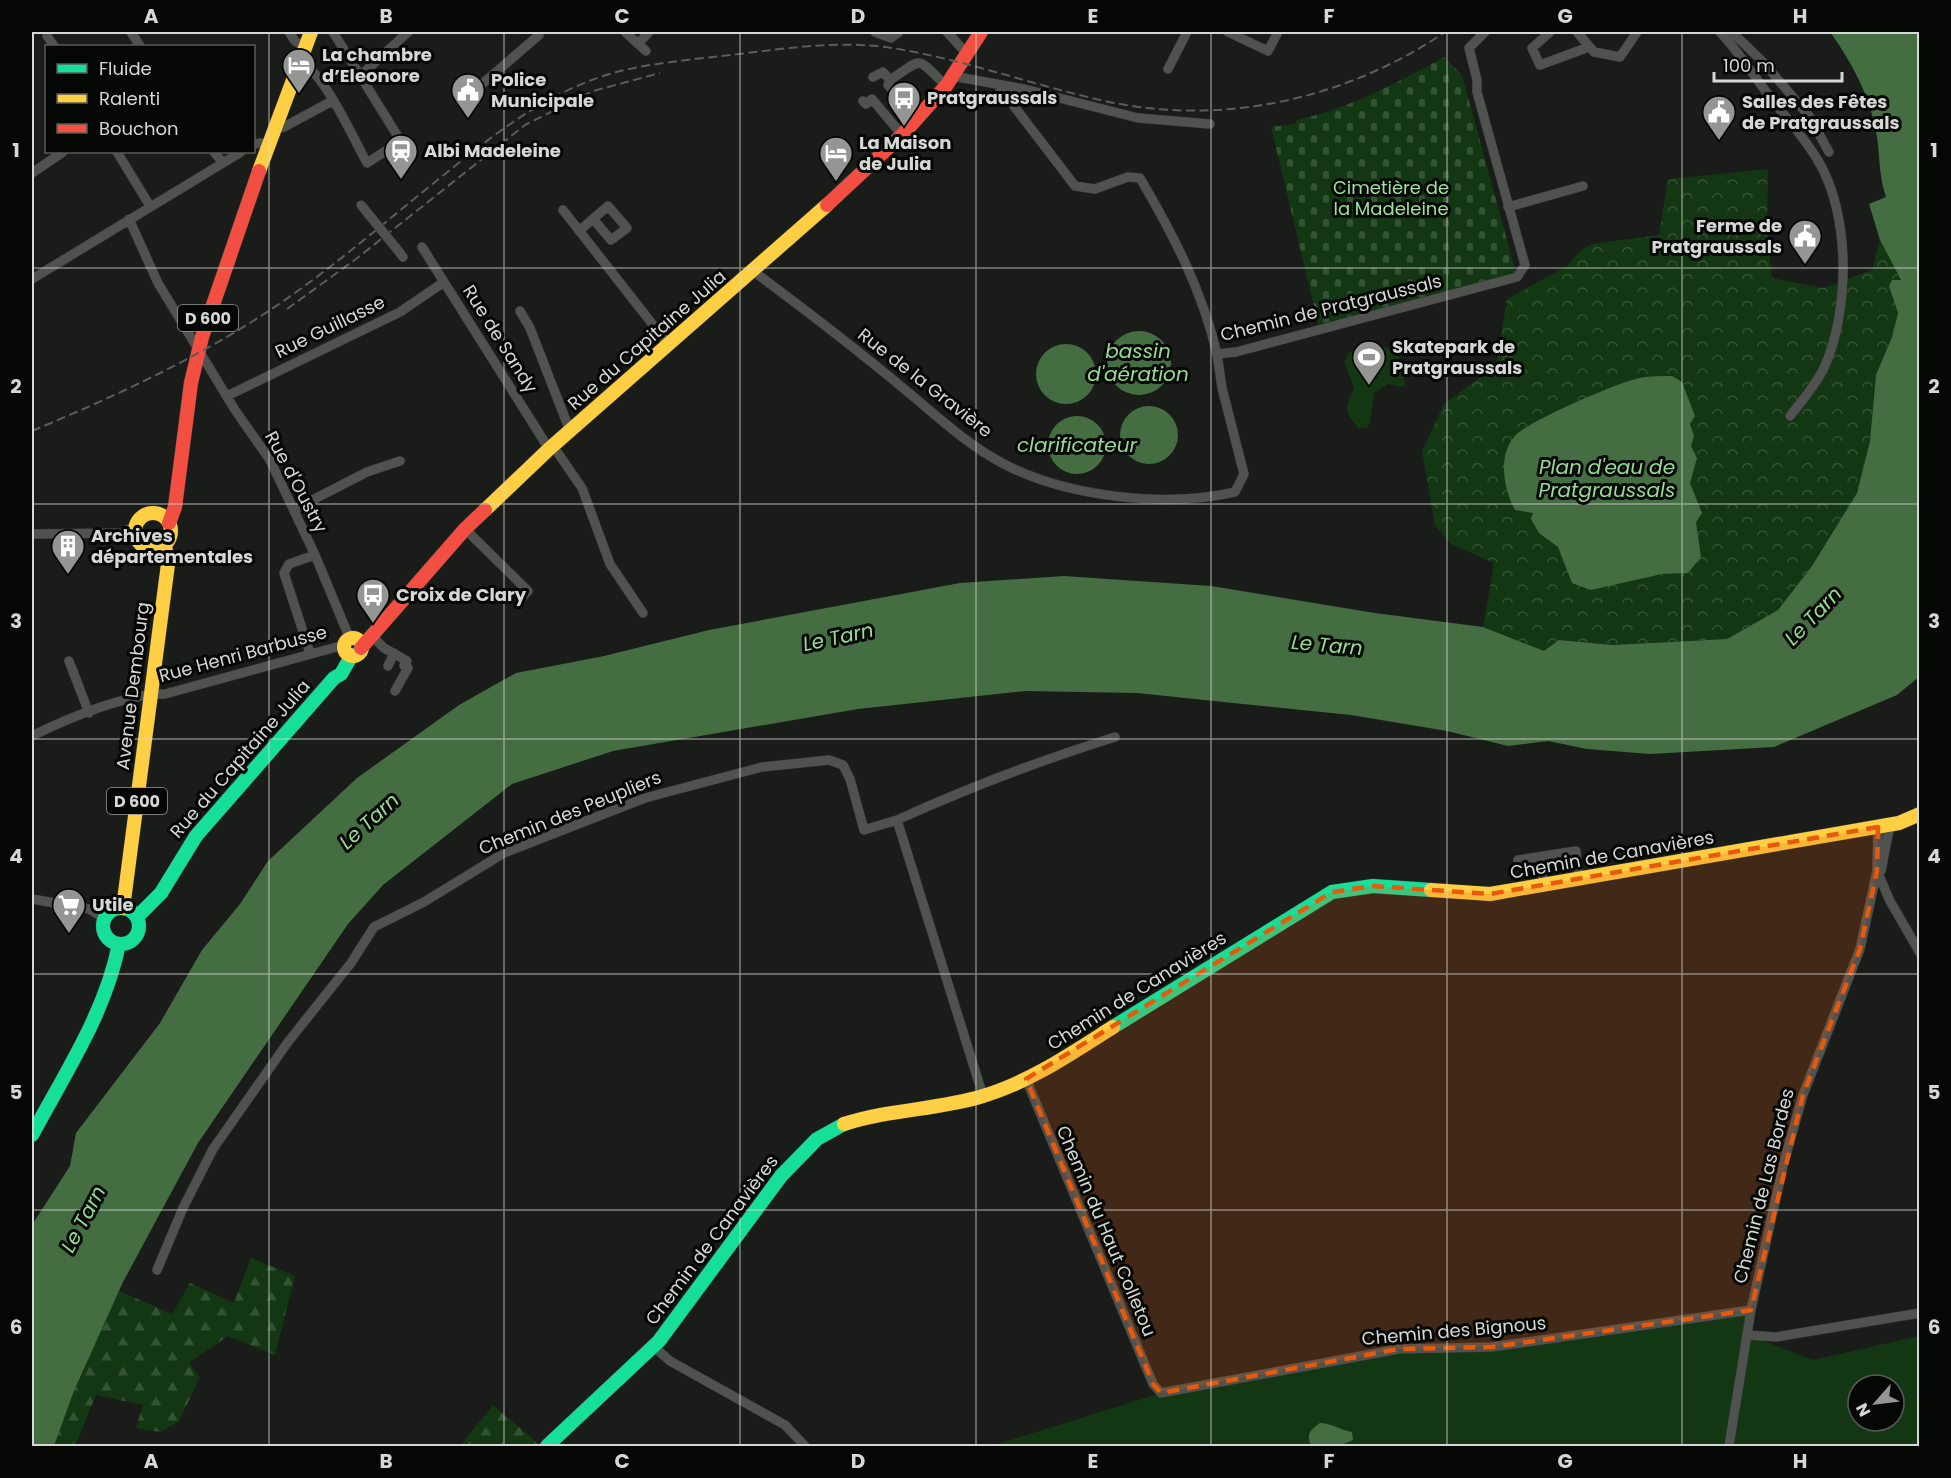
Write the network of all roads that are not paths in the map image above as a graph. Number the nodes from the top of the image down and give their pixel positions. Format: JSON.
{"nodes":[{"id":1,"x":48,"y":32,"type":"edge"},
{"id":2,"x":131,"y":32,"type":"edge"},
{"id":3,"x":289,"y":32,"type":"edge"},
{"id":4,"x":311,"y":32,"type":"edge"},
{"id":5,"x":333,"y":32,"type":"edge"},
{"id":6,"x":408,"y":32,"type":"edge"},
{"id":7,"x":625,"y":32,"type":"edge"},
{"id":8,"x":649,"y":32,"type":"edge"},
{"id":9,"x":875,"y":32,"type":"edge"},
{"id":10,"x":899,"y":32,"type":"edge"},
{"id":11,"x":947,"y":32,"type":"edge"},
{"id":12,"x":981,"y":32,"type":"edge"},
{"id":13,"x":1186,"y":32,"type":"edge"},
{"id":14,"x":1228,"y":32,"type":"edge"},
{"id":15,"x":1278,"y":32,"type":"edge"},
{"id":16,"x":1485,"y":32,"type":"edge"},
{"id":17,"x":1550,"y":32,"type":"edge"},
{"id":18,"x":1578,"y":32,"type":"edge"},
{"id":19,"x":1637,"y":32,"type":"edge"},
{"id":20,"x":540,"y":33,"type":"edge"},
{"id":21,"x":1721,"y":33,"type":"edge"},
{"id":22,"x":638,"y":44,"type":"junction"},
{"id":23,"x":53,"y":45,"type":"edge"},
{"id":24,"x":139,"y":45,"type":"edge"},
{"id":25,"x":305,"y":47,"type":"junction"},
{"id":26,"x":1589,"y":47,"type":"junction"},
{"id":27,"x":646,"y":51,"type":"dead end"},
{"id":28,"x":964,"y":59,"type":"junction"},
{"id":29,"x":300,"y":62,"type":"junction"},
{"id":30,"x":1168,"y":69,"type":"dead end"},
{"id":31,"x":360,"y":76,"type":"junction"},
{"id":32,"x":873,"y":77,"type":"dead end"},
{"id":33,"x":890,"y":80,"type":"junction"},
{"id":34,"x":949,"y":81,"type":"junction"},
{"id":35,"x":997,"y":84,"type":"junction"},
{"id":36,"x":474,"y":91,"type":"dead end"},
{"id":37,"x":332,"y":101,"type":"junction"},
{"id":38,"x":863,"y":101,"type":"dead end"},
{"id":39,"x":917,"y":118,"type":"junction"},
{"id":40,"x":1210,"y":124,"type":"dead end"},
{"id":41,"x":275,"y":129,"type":"junction"},
{"id":42,"x":902,"y":135,"type":"junction"},
{"id":43,"x":255,"y":144,"type":"edge"},
{"id":44,"x":269,"y":146,"type":"junction"},
{"id":45,"x":1829,"y":152,"type":"dead end"},
{"id":46,"x":62,"y":153,"type":"edge"},
{"id":47,"x":118,"y":153,"type":"edge"},
{"id":48,"x":215,"y":153,"type":"edge"},
{"id":49,"x":239,"y":153,"type":"edge"},
{"id":50,"x":223,"y":163,"type":"junction"},
{"id":51,"x":32,"y":173,"type":"edge"},
{"id":52,"x":1583,"y":186,"type":"dead end"},
{"id":53,"x":361,"y":205,"type":"dead end"},
{"id":54,"x":150,"y":206,"type":"junction"},
{"id":55,"x":1508,"y":207,"type":"junction"},
{"id":56,"x":563,"y":210,"type":"dead end"},
{"id":57,"x":129,"y":219,"type":"junction"},
{"id":58,"x":593,"y":219,"type":"dead end"},
{"id":59,"x":579,"y":231,"type":"junction"},
{"id":60,"x":422,"y":247,"type":"dead end"},
{"id":61,"x":403,"y":257,"type":"dead end"},
{"id":62,"x":753,"y":271,"type":"junction"},
{"id":63,"x":32,"y":279,"type":"edge"},
{"id":64,"x":444,"y":282,"type":"junction"},
{"id":65,"x":520,"y":310,"type":"dead end"},
{"id":66,"x":668,"y":344,"type":"junction"},
{"id":67,"x":199,"y":349,"type":"junction"},
{"id":68,"x":1217,"y":354,"type":"junction"},
{"id":69,"x":227,"y":396,"type":"junction"},
{"id":70,"x":1790,"y":416,"type":"dead end"},
{"id":71,"x":570,"y":431,"type":"junction"},
{"id":72,"x":551,"y":448,"type":"junction"},
{"id":73,"x":400,"y":461,"type":"dead end"},
{"id":74,"x":295,"y":509,"type":"junction"},
{"id":75,"x":163,"y":519,"type":"junction"},
{"id":76,"x":465,"y":529,"type":"junction"},
{"id":77,"x":136,"y":531,"type":"junction"},
{"id":78,"x":32,"y":534,"type":"edge"},
{"id":79,"x":159,"y":547,"type":"junction"},
{"id":80,"x":315,"y":555,"type":"junction"},
{"id":81,"x":520,"y":600,"type":"dead end"},
{"id":82,"x":643,"y":613,"type":"dead end"},
{"id":83,"x":355,"y":645,"type":"junction"},
{"id":84,"x":310,"y":653,"type":"junction"},
{"id":85,"x":394,"y":653,"type":"junction"},
{"id":86,"x":69,"y":661,"type":"dead end"},
{"id":87,"x":388,"y":666,"type":"dead end"},
{"id":88,"x":395,"y":691,"type":"dead end"},
{"id":89,"x":150,"y":694,"type":"junction"},
{"id":90,"x":89,"y":713,"type":"junction"},
{"id":91,"x":32,"y":736,"type":"edge"},
{"id":92,"x":1115,"y":738,"type":"dead end"},
{"id":93,"x":1920,"y":814,"type":"edge"},
{"id":94,"x":897,"y":820,"type":"junction"},
{"id":95,"x":1884,"y":826,"type":"junction"},
{"id":96,"x":1540,"y":857,"type":"junction"},
{"id":97,"x":1518,"y":860,"type":"dead end"},
{"id":98,"x":1879,"y":873,"type":"junction"},
{"id":99,"x":1579,"y":879,"type":"junction"},
{"id":100,"x":1544,"y":885,"type":"junction"},
{"id":101,"x":32,"y":899,"type":"edge"},
{"id":102,"x":123,"y":908,"type":"junction"},
{"id":103,"x":137,"y":917,"type":"junction"},
{"id":104,"x":105,"y":919,"type":"junction"},
{"id":105,"x":119,"y":944,"type":"junction"},
{"id":106,"x":1920,"y":952,"type":"edge"},
{"id":107,"x":1026,"y":1079,"type":"junction"},
{"id":108,"x":983,"y":1096,"type":"junction"},
{"id":109,"x":32,"y":1135,"type":"edge"},
{"id":110,"x":157,"y":1269,"type":"dead end"},
{"id":111,"x":1751,"y":1310,"type":"junction"},
{"id":112,"x":1920,"y":1313,"type":"edge"},
{"id":113,"x":1748,"y":1335,"type":"junction"},
{"id":114,"x":653,"y":1346,"type":"junction"},
{"id":115,"x":1161,"y":1393,"type":"joint"},
{"id":116,"x":547,"y":1446,"type":"edge"},
{"id":117,"x":805,"y":1446,"type":"edge"},
{"id":118,"x":1729,"y":1446,"type":"edge"}],
"edges":[{"from":1,"to":23,"type":"street"},
{"from":2,"to":24,"type":"street"},
{"from":3,"to":25,"type":"street"},
{"from":4,"to":25,"type":"street","number":"D 600"},
{"from":5,"to":31,"type":"street"},
{"from":6,"to":31,"type":"street"},
{"from":7,"to":22,"type":"street"},
{"from":8,"to":22,"type":"street"},
{"from":9,"to":10,"type":"street"},
{"from":11,"to":28,"type":"street"},
{"from":12,"to":28,"type":"street","name":"Rue du Capitaine Julia"},
{"from":13,"to":30,"type":"street"},
{"from":14,"to":15,"type":"street"},
{"from":16,"to":55,"type":"street","name":"Chemin de Pratgraussals"},
{"from":17,"to":26,"type":"street"},
{"from":18,"to":26,"type":"street"},
{"from":19,"to":26,"type":"street"},
{"from":20,"to":36,"type":"street"},
{"from":21,"to":45,"type":"street"},
{"from":21,"to":70,"type":"street"},
{"from":22,"to":27,"type":"street"},
{"from":25,"to":29,"type":"street","number":"D 600"},
{"from":28,"to":34,"type":"street","name":"Rue du Capitaine Julia"},
{"from":29,"to":37,"type":"street"},
{"from":29,"to":41,"type":"street","number":"D 600"},
{"from":31,"to":37,"type":"street"},
{"from":32,"to":33,"type":"street"},
{"from":33,"to":34,"type":"street"},
{"from":33,"to":39,"type":"street"},
{"from":34,"to":35,"type":"street"},
{"from":34,"to":39,"type":"street","name":"Rue du Capitaine Julia"},
{"from":35,"to":40,"type":"street"},
{"from":35,"to":68,"type":"street","name":"Chemin de Pratgraussals"},
{"from":37,"to":41,"type":"street"},
{"from":38,"to":42,"type":"street"},
{"from":39,"to":42,"type":"street","name":"Rue du Capitaine Julia"},
{"from":41,"to":44,"type":"street","number":"D 600"},
{"from":42,"to":62,"type":"street","name":"Rue du Capitaine Julia"},
{"from":43,"to":44,"type":"street"},
{"from":44,"to":67,"type":"street","number":"D 600"},
{"from":46,"to":51,"type":"street"},
{"from":47,"to":54,"type":"street"},
{"from":48,"to":50,"type":"street"},
{"from":49,"to":50,"type":"street"},
{"from":50,"to":54,"type":"street"},
{"from":52,"to":55,"type":"street"},
{"from":53,"to":61,"type":"street","bridge":true},
{"from":54,"to":57,"type":"street"},
{"from":55,"to":68,"type":"street","name":"Chemin de Pratgraussals"},
{"from":56,"to":59,"type":"street"},
{"from":57,"to":63,"type":"street"},
{"from":57,"to":67,"type":"street","name":"Rue d'Oustry"},
{"from":58,"to":59,"type":"street"},
{"from":59,"to":66,"type":"street"},
{"from":60,"to":64,"type":"street","name":"Rue de Sandy"},
{"from":62,"to":66,"type":"street","name":"Rue du Capitaine Julia"},
{"from":62,"to":68,"type":"street","name":"Rue de la Gravière"},
{"from":64,"to":69,"type":"street","name":"Rue Guillasse"},
{"from":64,"to":72,"type":"street","name":"Rue de Sandy"},
{"from":65,"to":71,"type":"street"},
{"from":66,"to":71,"type":"street","name":"Rue du Capitaine Julia"},
{"from":67,"to":69,"type":"street","name":"Rue d'Oustry"},
{"from":67,"to":75,"type":"street","number":"D 600"},
{"from":69,"to":74,"type":"street","name":"Rue d'Oustry"},
{"from":71,"to":72,"type":"street","name":"Rue du Capitaine Julia"},
{"from":72,"to":76,"type":"street","name":"Rue du Capitaine Julia"},
{"from":72,"to":82,"type":"street","name":"Rue de Sandy"},
{"from":73,"to":74,"type":"street"},
{"from":74,"to":80,"type":"street","name":"Rue d'Oustry"},
{"from":75,"to":77,"type":"street"},
{"from":75,"to":79,"type":"street"},
{"from":76,"to":81,"type":"street"},
{"from":76,"to":83,"type":"street","name":"Rue du Capitaine Julia"},
{"from":77,"to":78,"type":"street"},
{"from":77,"to":79,"type":"street"},
{"from":79,"to":89,"type":"street","name":"Avenue Dembourg","number":"D 600"},
{"from":80,"to":83,"type":"street","name":"Rue d'Oustry"},
{"from":80,"to":84,"type":"street"},
{"from":83,"to":84,"type":"street","name":"Rue Henri Barbusse"},
{"from":83,"to":85,"type":"street"},
{"from":83,"to":103,"type":"street","name":"Rue du Capitaine Julia"},
{"from":84,"to":89,"type":"street","name":"Rue Henri Barbusse"},
{"from":85,"to":87,"type":"street"},
{"from":85,"to":88,"type":"street"},
{"from":86,"to":90,"type":"street"},
{"from":89,"to":90,"type":"street","name":"Rue Henri Barbusse"},
{"from":89,"to":102,"type":"street","name":"Avenue Dembourg","number":"D 600"},
{"from":90,"to":91,"type":"street","name":"Rue Henri Barbusse"},
{"from":92,"to":94,"type":"street","name":"Chemin des Peupliers"},
{"from":93,"to":95,"type":"street","name":"Chemin de Canavières"},
{"from":94,"to":108,"type":"street"},
{"from":94,"to":110,"type":"street","name":"Chemin des Peupliers"},
{"from":95,"to":98,"type":"street","name":"Chemin de Las Bordes"},
{"from":95,"to":99,"type":"street","name":"Chemin de Canavières"},
{"from":96,"to":97,"type":"street"},
{"from":96,"to":99,"type":"street"},
{"from":96,"to":100,"type":"street"},
{"from":98,"to":106,"type":"street"},
{"from":98,"to":111,"type":"street","name":"Chemin de Las Bordes"},
{"from":99,"to":100,"type":"street","name":"Chemin de Canavières"},
{"from":100,"to":107,"type":"street","name":"Chemin de Canavières"},
{"from":101,"to":104,"type":"street"},
{"from":102,"to":103,"type":"street"},
{"from":102,"to":104,"type":"street"},
{"from":103,"to":105,"type":"street"},
{"from":104,"to":105,"type":"street"},
{"from":105,"to":109,"type":"street"},
{"from":107,"to":108,"type":"street","name":"Chemin de Canavières"},
{"from":107,"to":115,"type":"street","name":"Chemin du Haut Colletou"},
{"from":108,"to":114,"type":"street","name":"Chemin de Canavières"},
{"from":111,"to":113,"type":"street","name":"Chemin de Las Bordes"},
{"from":111,"to":115,"type":"street","name":"Chemin des Bignous"},
{"from":112,"to":113,"type":"street"},
{"from":113,"to":118,"type":"street","name":"Chemin de Las Bordes"},
{"from":114,"to":116,"type":"street","name":"Chemin de Canavières"},
{"from":114,"to":117,"type":"street"}]}
